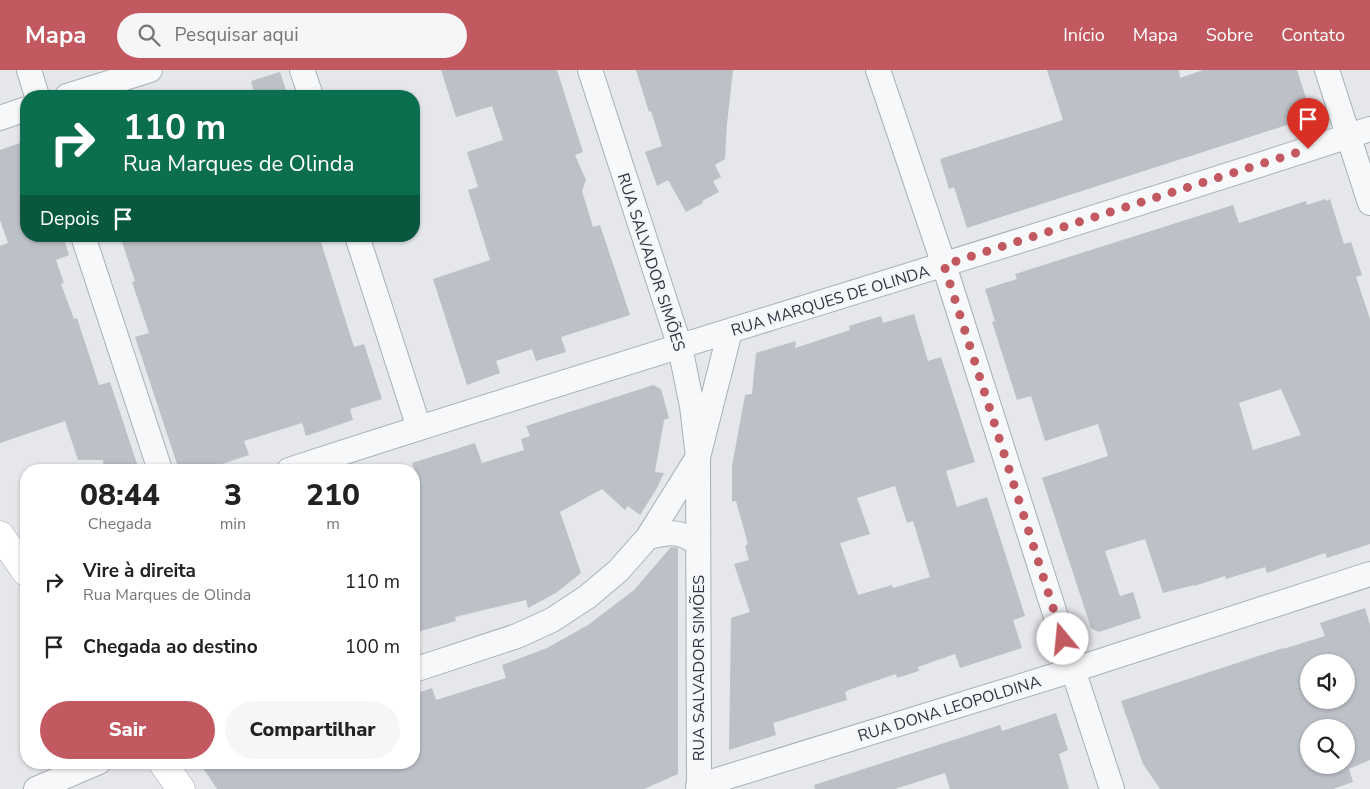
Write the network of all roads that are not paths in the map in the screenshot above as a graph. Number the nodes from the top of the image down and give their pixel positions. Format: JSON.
{"nodes":[{"id":1,"x":29,"y":70,"type":"edge"},
{"id":2,"x":150,"y":70,"type":"edge"},
{"id":3,"x":302,"y":70,"type":"edge"},
{"id":4,"x":590,"y":70,"type":"edge"},
{"id":5,"x":878,"y":70,"type":"edge"},
{"id":6,"x":1327,"y":70,"type":"edge"},
{"id":7,"x":35,"y":90,"type":"edge"},
{"id":8,"x":86,"y":90,"type":"edge"},
{"id":9,"x":309,"y":90,"type":"edge"},
{"id":10,"x":20,"y":111,"type":"edge"},
{"id":11,"x":0,"y":118,"type":"edge"},
{"id":12,"x":1359,"y":133,"type":"edge"},
{"id":13,"x":1370,"y":203,"type":"edge"},
{"id":14,"x":85,"y":242,"type":"edge"},
{"id":15,"x":359,"y":242,"type":"edge"},
{"id":16,"x":944,"y":265,"type":"junction"},
{"id":17,"x":730,"y":331,"type":"junction"},
{"id":18,"x":680,"y":347,"type":"junction"},
{"id":19,"x":420,"y":428,"type":"junction"},
{"id":20,"x":698,"y":457,"type":"junction"},
{"id":21,"x":158,"y":464,"type":"edge"},
{"id":22,"x":308,"y":464,"type":"edge"},
{"id":23,"x":0,"y":535,"type":"edge"},
{"id":24,"x":648,"y":537,"type":"junction"},
{"id":25,"x":698,"y":543,"type":"junction"},
{"id":26,"x":20,"y":561,"type":"edge"},
{"id":27,"x":1370,"y":574,"type":"edge"},
{"id":28,"x":420,"y":668,"type":"edge"},
{"id":29,"x":1072,"y":670,"type":"junction"},
{"id":30,"x":83,"y":769,"type":"edge"},
{"id":31,"x":167,"y":769,"type":"edge"},
{"id":32,"x":698,"y":788,"type":"edge"},
{"id":33,"x":36,"y":789,"type":"edge"},
{"id":34,"x":181,"y":789,"type":"edge"},
{"id":35,"x":1112,"y":789,"type":"edge"}],
"edges":[{"from":1,"to":7,"type":"street"},
{"from":2,"to":8,"type":"street"},
{"from":3,"to":9,"type":"street"},
{"from":4,"to":18,"type":"street","name":"RUA SALVADOR SIMÕES"},
{"from":5,"to":16,"type":"street"},
{"from":6,"to":12,"type":"street"},
{"from":10,"to":11,"type":"street"},
{"from":12,"to":13,"type":"street"},
{"from":12,"to":16,"type":"street","name":"RUA MARQUES DE OLINDA"},
{"from":14,"to":21,"type":"street"},
{"from":15,"to":19,"type":"street"},
{"from":16,"to":17,"type":"street","name":"RUA MARQUES DE OLINDA"},
{"from":16,"to":29,"type":"street"},
{"from":17,"to":18,"type":"street","name":"RUA MARQUES DE OLINDA"},
{"from":17,"to":20,"type":"street","name":"RUA SALVADOR SIMÕES"},
{"from":18,"to":19,"type":"street","name":"RUA MARQUES DE OLINDA"},
{"from":18,"to":20,"type":"street","name":"RUA SALVADOR SIMÕES"},
{"from":19,"to":22,"type":"street","name":"RUA MARQUES DE OLINDA"},
{"from":20,"to":24,"type":"street"},
{"from":20,"to":25,"type":"street","name":"RUA SALVADOR SIMÕES"},
{"from":23,"to":26,"type":"main road"},
{"from":24,"to":25,"type":"street"},
{"from":24,"to":28,"type":"street"},
{"from":25,"to":32,"type":"street","name":"RUA SALVADOR SIMÕES"},
{"from":27,"to":29,"type":"street","name":"RUA DONA LEOPOLDINA"},
{"from":29,"to":32,"type":"street","name":"RUA DONA LEOPOLDINA"},
{"from":29,"to":35,"type":"street"},
{"from":30,"to":33,"type":"street"},
{"from":31,"to":34,"type":"main road"}]}
